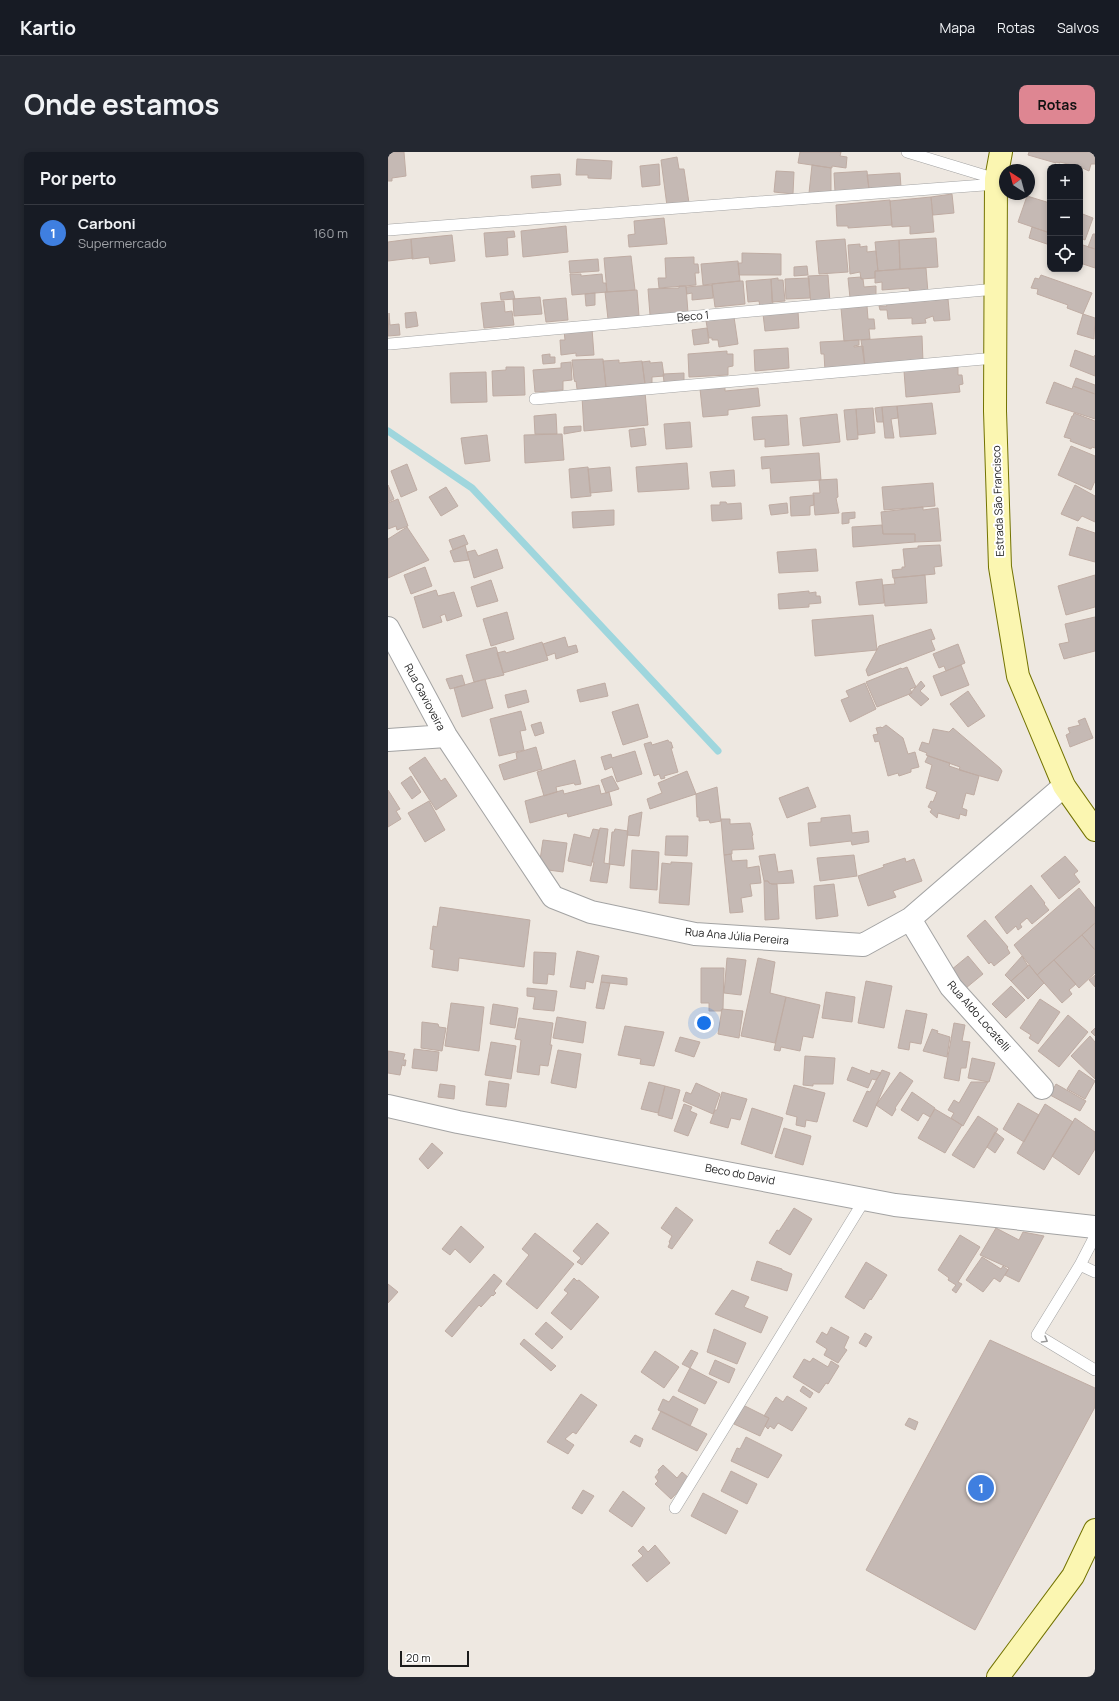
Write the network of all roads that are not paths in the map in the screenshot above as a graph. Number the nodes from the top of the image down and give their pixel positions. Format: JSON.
{"nodes":[{"id":1,"x":907,"y":152,"type":"edge"},
{"id":2,"x":1001,"y":152,"type":"edge"},
{"id":3,"x":996,"y":181,"type":"junction"},
{"id":4,"x":388,"y":230,"type":"edge"},
{"id":5,"x":996,"y":288,"type":"junction"},
{"id":6,"x":390,"y":344,"type":"dead end"},
{"id":7,"x":995,"y":358,"type":"junction"},
{"id":8,"x":535,"y":399,"type":"dead end"},
{"id":9,"x":388,"y":628,"type":"edge"},
{"id":10,"x":446,"y":736,"type":"junction"},
{"id":11,"x":388,"y":740,"type":"edge"},
{"id":12,"x":1064,"y":786,"type":"junction"},
{"id":13,"x":1095,"y":830,"type":"edge"},
{"id":14,"x":910,"y":919,"type":"junction"},
{"id":15,"x":1042,"y":1088,"type":"dead end"},
{"id":16,"x":388,"y":1106,"type":"edge"},
{"id":17,"x":865,"y":1199,"type":"junction"},
{"id":18,"x":1095,"y":1227,"type":"edge"},
{"id":19,"x":1095,"y":1236,"type":"edge"},
{"id":20,"x":1080,"y":1265,"type":"junction"},
{"id":21,"x":1095,"y":1272,"type":"edge"},
{"id":22,"x":1095,"y":1370,"type":"edge"},
{"id":23,"x":674,"y":1508,"type":"dead end"},
{"id":24,"x":1095,"y":1530,"type":"edge"},
{"id":25,"x":998,"y":1677,"type":"edge"}],
"edges":[{"from":1,"to":3,"type":"lane"},
{"from":2,"to":3,"type":"main road","name":"Estrada São Francisco"},
{"from":3,"to":4,"type":"lane"},
{"from":3,"to":5,"type":"main road","name":"Estrada São Francisco"},
{"from":5,"to":6,"type":"lane","name":"Beco 1"},
{"from":5,"to":7,"type":"main road","name":"Estrada São Francisco"},
{"from":7,"to":8,"type":"lane"},
{"from":7,"to":12,"type":"main road","name":"Estrada São Francisco"},
{"from":9,"to":10,"type":"street","name":"Rua Gavioveira"},
{"from":10,"to":11,"type":"street","name":"Rua Gavioveira"},
{"from":10,"to":14,"type":"street","name":"Rua Ana Júlia Pereira"},
{"from":12,"to":13,"type":"main road","name":"Estrada São Francisco"},
{"from":12,"to":14,"type":"street","name":"Rua Ana Júlia Pereira"},
{"from":14,"to":15,"type":"street","name":"Rua Aldo Locatelli"},
{"from":16,"to":17,"type":"street","name":"Beco do David"},
{"from":17,"to":18,"type":"street","name":"Beco do David"},
{"from":17,"to":23,"type":"lane"},
{"from":19,"to":20,"type":"lane"},
{"from":20,"to":21,"type":"lane"},
{"from":20,"to":22,"type":"lane","one_way":true},
{"from":24,"to":25,"type":"main road"}]}
